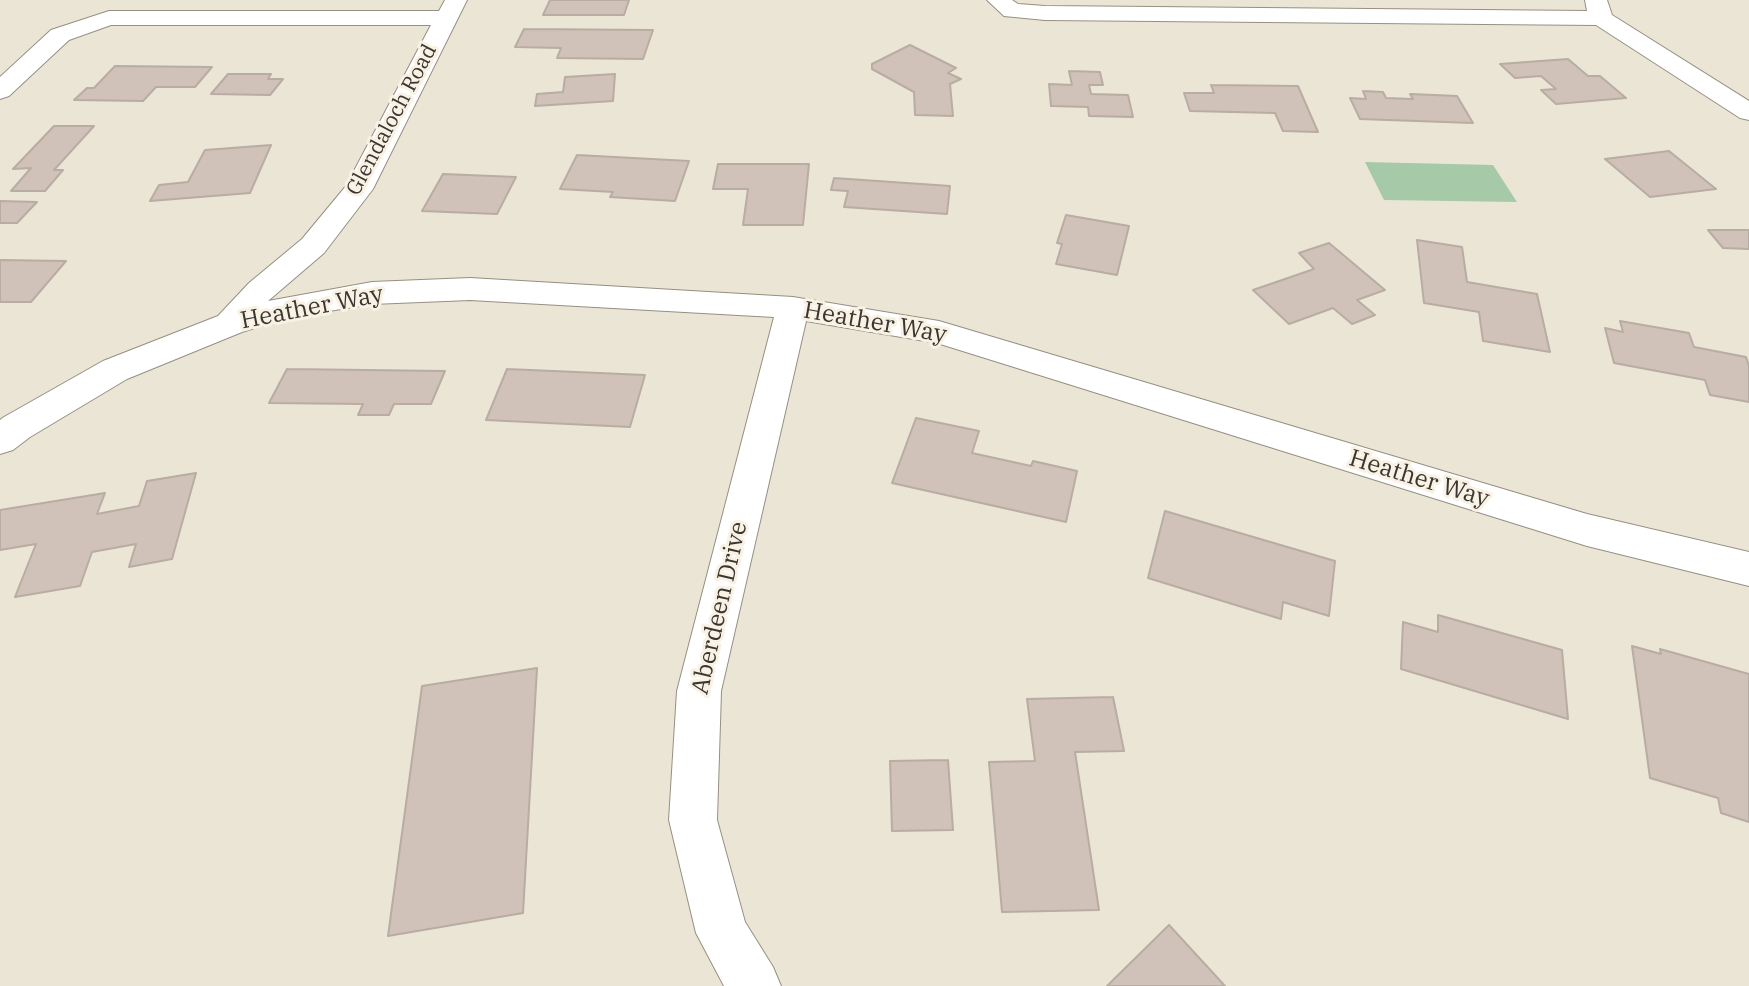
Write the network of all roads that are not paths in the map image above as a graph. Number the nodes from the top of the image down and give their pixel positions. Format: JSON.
{"nodes":[{"id":1,"x":998,"y":0,"type":"edge"},
{"id":2,"x":452,"y":9,"type":"edge"},
{"id":3,"x":1599,"y":9,"type":"edge"},
{"id":4,"x":0,"y":91,"type":"edge"},
{"id":5,"x":1749,"y":112,"type":"edge"},
{"id":6,"x":793,"y":308,"type":"junction"},
{"id":7,"x":230,"y":324,"type":"junction"},
{"id":8,"x":0,"y":440,"type":"edge"},
{"id":9,"x":1749,"y":569,"type":"edge"},
{"id":10,"x":754,"y":986,"type":"edge"}],
"edges":[{"from":1,"to":3,"type":"street"},
{"from":2,"to":4,"type":"street"},
{"from":2,"to":7,"type":"street","name":"Glendaloch Road"},
{"from":3,"to":5,"type":"street"},
{"from":6,"to":7,"type":"street","name":"Heather Way"},
{"from":6,"to":9,"type":"street","name":"Heather Way"},
{"from":6,"to":10,"type":"street","name":"Aberdeen Drive"},
{"from":7,"to":8,"type":"street","name":"Heather Way"}]}
